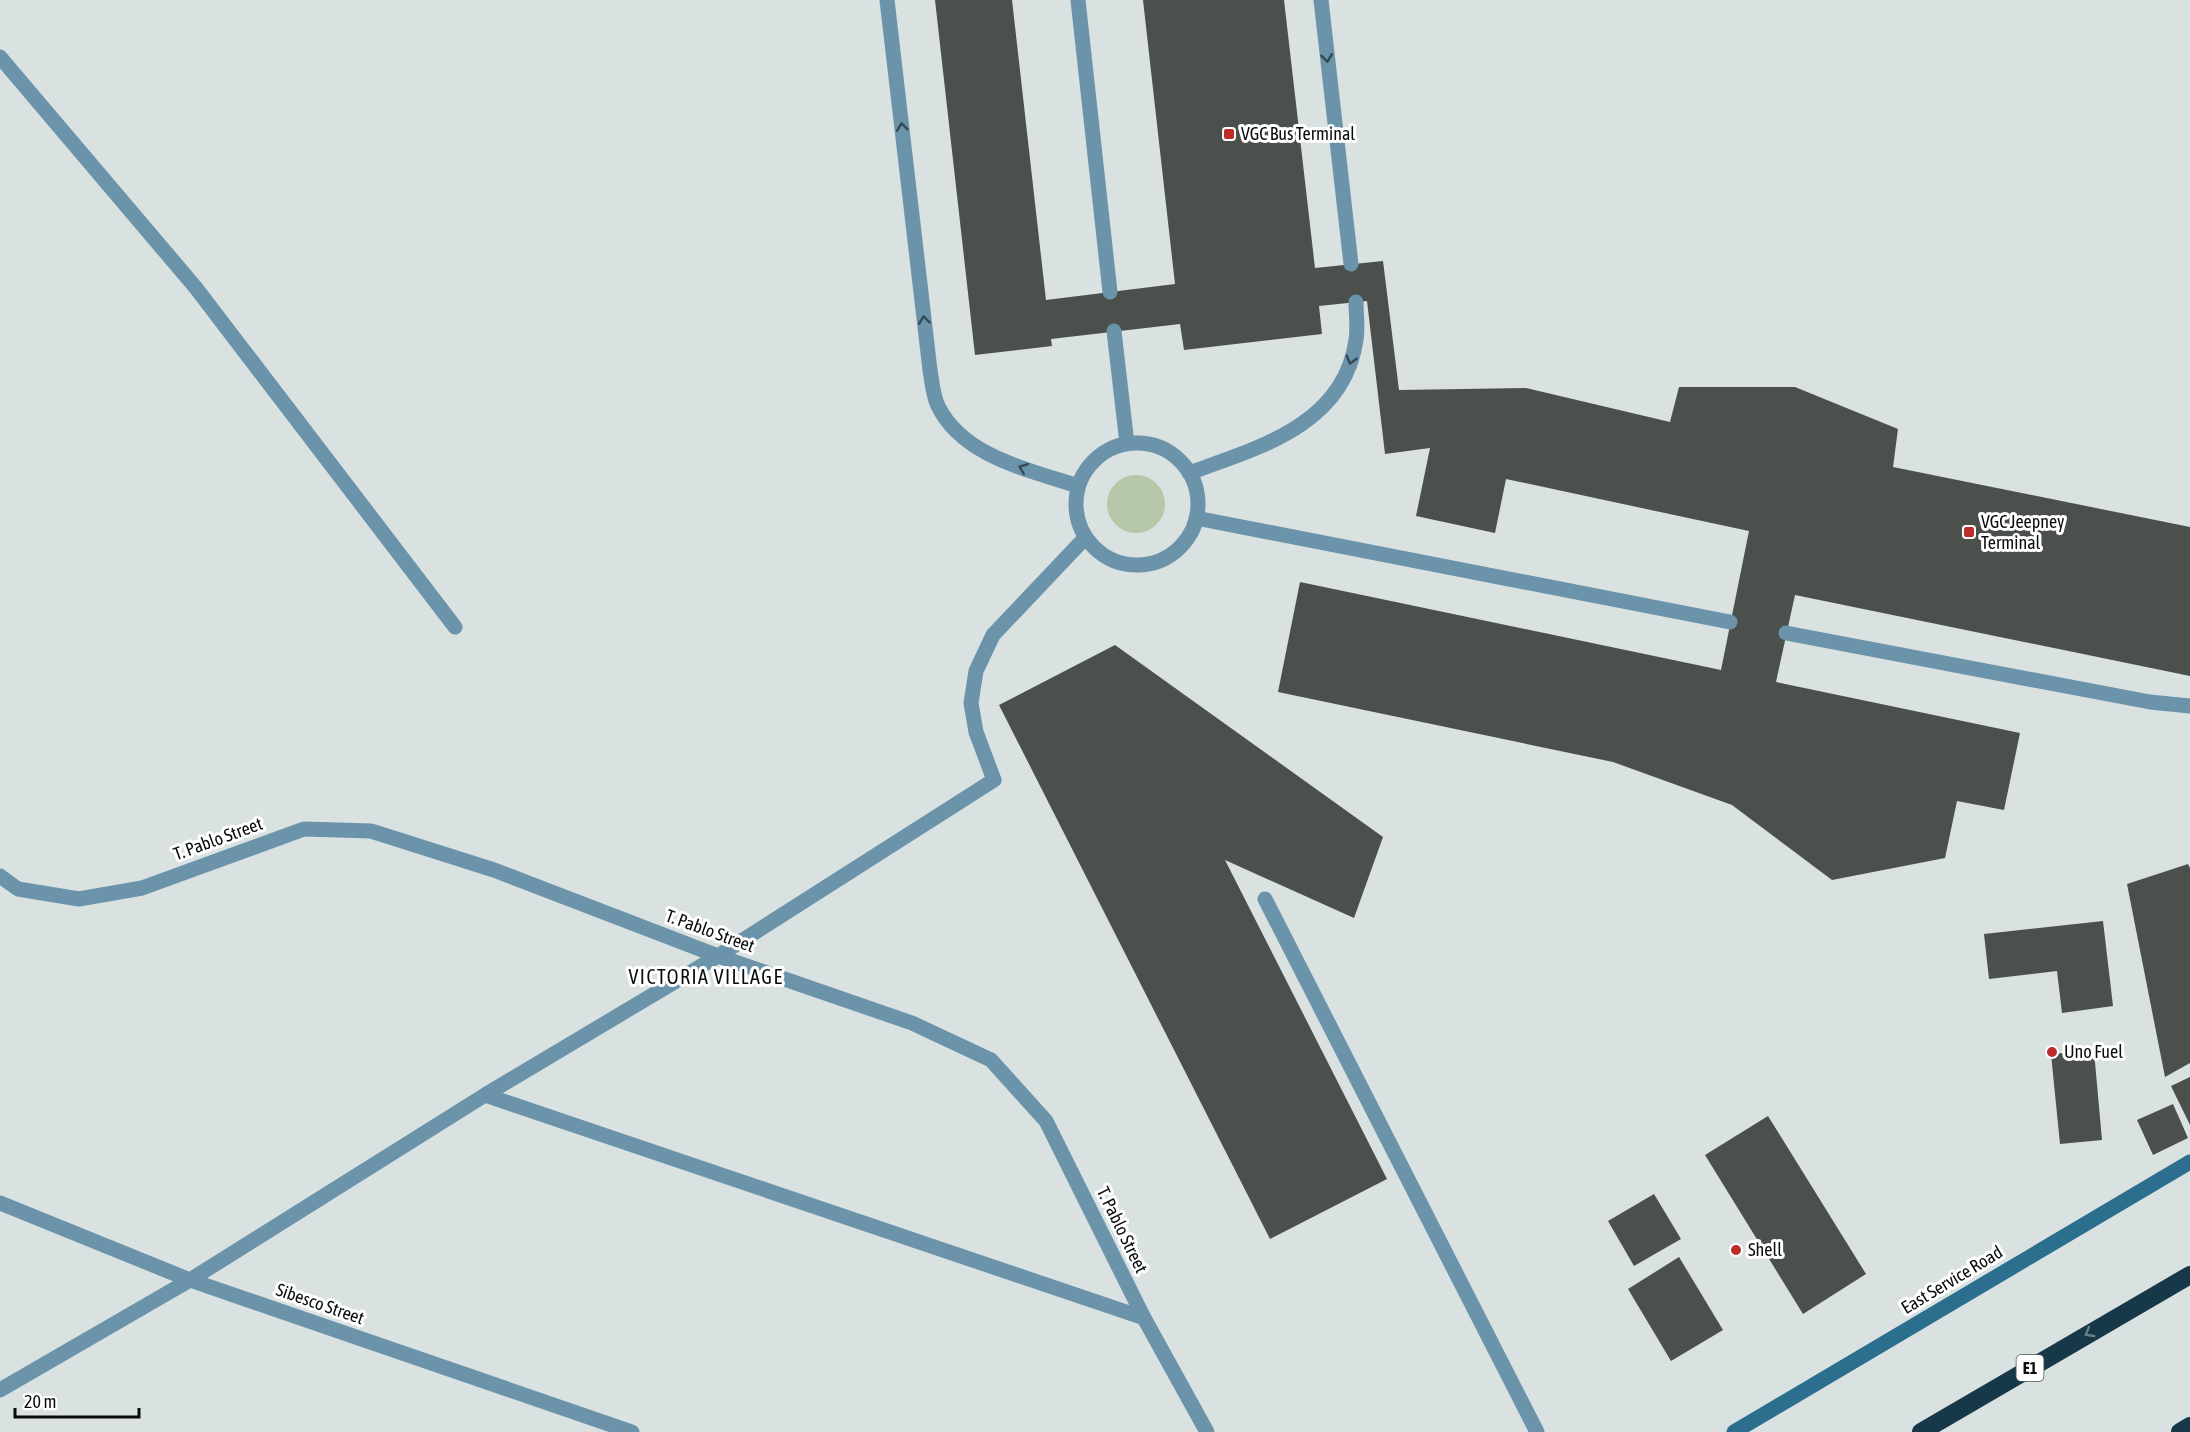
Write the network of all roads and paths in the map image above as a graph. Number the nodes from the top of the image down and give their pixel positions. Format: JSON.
{"nodes":[{"id":1,"x":888,"y":0,"type":"edge"},
{"id":2,"x":1078,"y":0,"type":"edge"},
{"id":3,"x":1321,"y":0,"type":"edge"},
{"id":4,"x":0,"y":57,"type":"edge"},
{"id":5,"x":1351,"y":264,"type":"dead end"},
{"id":6,"x":1110,"y":292,"type":"dead end"},
{"id":7,"x":1356,"y":302,"type":"dead end"},
{"id":8,"x":1114,"y":331,"type":"dead end"},
{"id":9,"x":1126,"y":444,"type":"junction"},
{"id":10,"x":1189,"y":472,"type":"junction"},
{"id":11,"x":1078,"y":486,"type":"junction"},
{"id":12,"x":1196,"y":518,"type":"junction"},
{"id":13,"x":1085,"y":538,"type":"junction"},
{"id":14,"x":1730,"y":622,"type":"dead end"},
{"id":15,"x":454,"y":627,"type":"dead end"},
{"id":16,"x":1786,"y":633,"type":"dead end"},
{"id":17,"x":2190,"y":706,"type":"edge"},
{"id":18,"x":0,"y":876,"type":"edge"},
{"id":19,"x":1265,"y":899,"type":"dead end"},
{"id":20,"x":718,"y":956,"type":"junction"},
{"id":21,"x":485,"y":1095,"type":"junction"},
{"id":22,"x":2190,"y":1162,"type":"edge"},
{"id":23,"x":0,"y":1203,"type":"edge"},
{"id":24,"x":2190,"y":1274,"type":"edge"},
{"id":25,"x":190,"y":1280,"type":"junction"},
{"id":26,"x":1144,"y":1318,"type":"junction"},
{"id":27,"x":0,"y":1390,"type":"edge"},
{"id":28,"x":2190,"y":1426,"type":"edge"},
{"id":29,"x":632,"y":1432,"type":"edge"},
{"id":30,"x":1207,"y":1432,"type":"edge"},
{"id":31,"x":1537,"y":1432,"type":"edge"},
{"id":32,"x":1734,"y":1432,"type":"edge"},
{"id":33,"x":1921,"y":1432,"type":"edge"},
{"id":34,"x":2180,"y":1432,"type":"edge"}],
"edges":[{"from":11,"to":1,"type":"street","one_way":true},
{"from":2,"to":6,"type":"street"},
{"from":3,"to":5,"type":"street","one_way":true},
{"from":4,"to":15,"type":"street"},
{"from":7,"to":10,"type":"street","one_way":true},
{"from":8,"to":9,"type":"street"},
{"from":9,"to":10,"type":"street"},
{"from":9,"to":11,"type":"street"},
{"from":10,"to":12,"type":"street"},
{"from":11,"to":13,"type":"street"},
{"from":12,"to":13,"type":"street"},
{"from":12,"to":14,"type":"street"},
{"from":13,"to":20,"type":"street"},
{"from":16,"to":17,"type":"street"},
{"from":18,"to":20,"type":"street","name":"T. Pablo Street"},
{"from":19,"to":31,"type":"street"},
{"from":20,"to":21,"type":"street"},
{"from":20,"to":26,"type":"street","name":"T. Pablo Street"},
{"from":21,"to":25,"type":"street"},
{"from":21,"to":26,"type":"street"},
{"from":22,"to":32,"type":"main road","name":"East Service Road"},
{"from":23,"to":25,"type":"street","name":"Sibesco Street"},
{"from":24,"to":33,"type":"highway","number":"E1","one_way":true},
{"from":25,"to":27,"type":"street"},
{"from":25,"to":29,"type":"street","name":"Sibesco Street"},
{"from":26,"to":30,"type":"street","name":"T. Pablo Street"},
{"from":28,"to":34,"type":"highway"}]}
